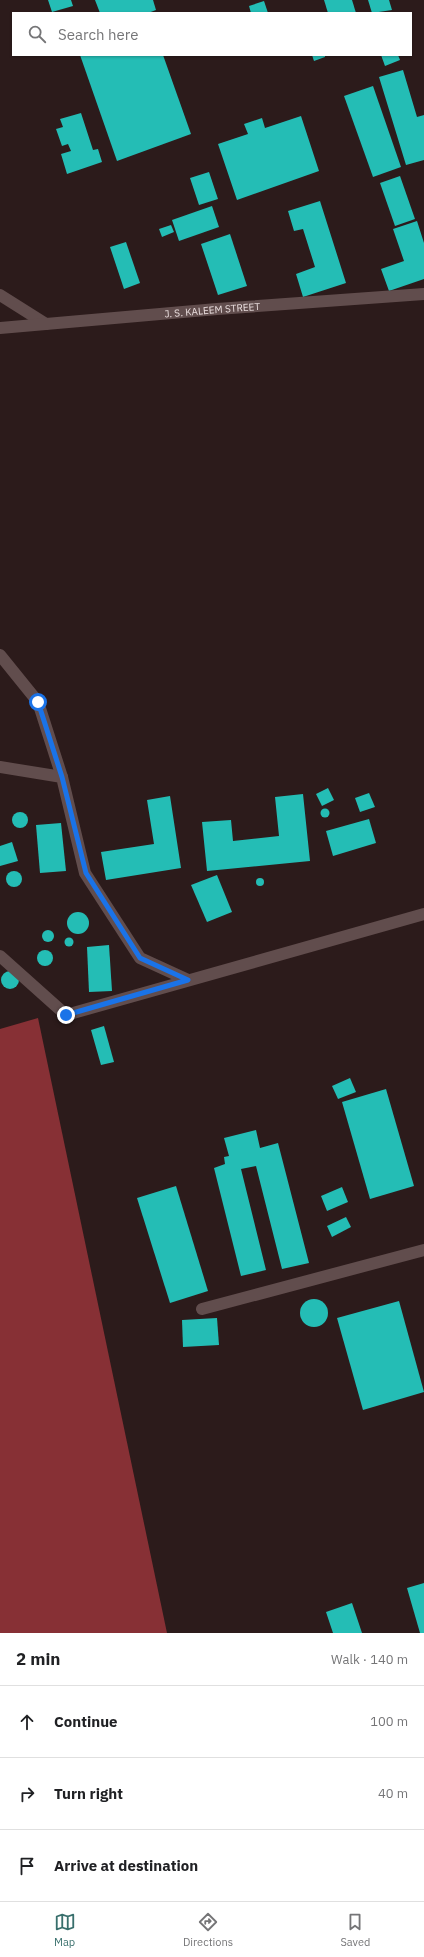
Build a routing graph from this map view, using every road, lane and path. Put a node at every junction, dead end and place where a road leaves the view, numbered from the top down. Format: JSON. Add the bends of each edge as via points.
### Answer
{"nodes":[{"id":1,"x":424,"y":294,"type":"edge"},
{"id":2,"x":0,"y":295,"type":"edge"},
{"id":3,"x":46,"y":324,"type":"junction"},
{"id":4,"x":0,"y":328,"type":"edge"},
{"id":5,"x":0,"y":655,"type":"edge"},
{"id":6,"x":0,"y":767,"type":"edge"},
{"id":7,"x":62,"y":777,"type":"junction"},
{"id":8,"x":424,"y":914,"type":"edge"},
{"id":9,"x":0,"y":956,"type":"edge"},
{"id":10,"x":188,"y":980,"type":"junction"},
{"id":11,"x":424,"y":1250,"type":"edge"},
{"id":12,"x":202,"y":1309,"type":"dead end"}],
"edges":[{"from":1,"to":3,"type":"street","name":"J. S. KALEEM STREET","via":[[218,308]]},
{"from":2,"to":3,"type":"street"},
{"from":3,"to":4,"type":"street","name":"J. S. KALEEM STREET"},
{"from":5,"to":7,"type":"street","via":[[38,702]]},
{"from":6,"to":7,"type":"street"},
{"from":7,"to":10,"type":"street","via":[[86,873],[140,958]]},
{"from":8,"to":10,"type":"street"},
{"from":9,"to":10,"type":"street","via":[[66,1015]]},
{"from":11,"to":12,"type":"street"}]}
